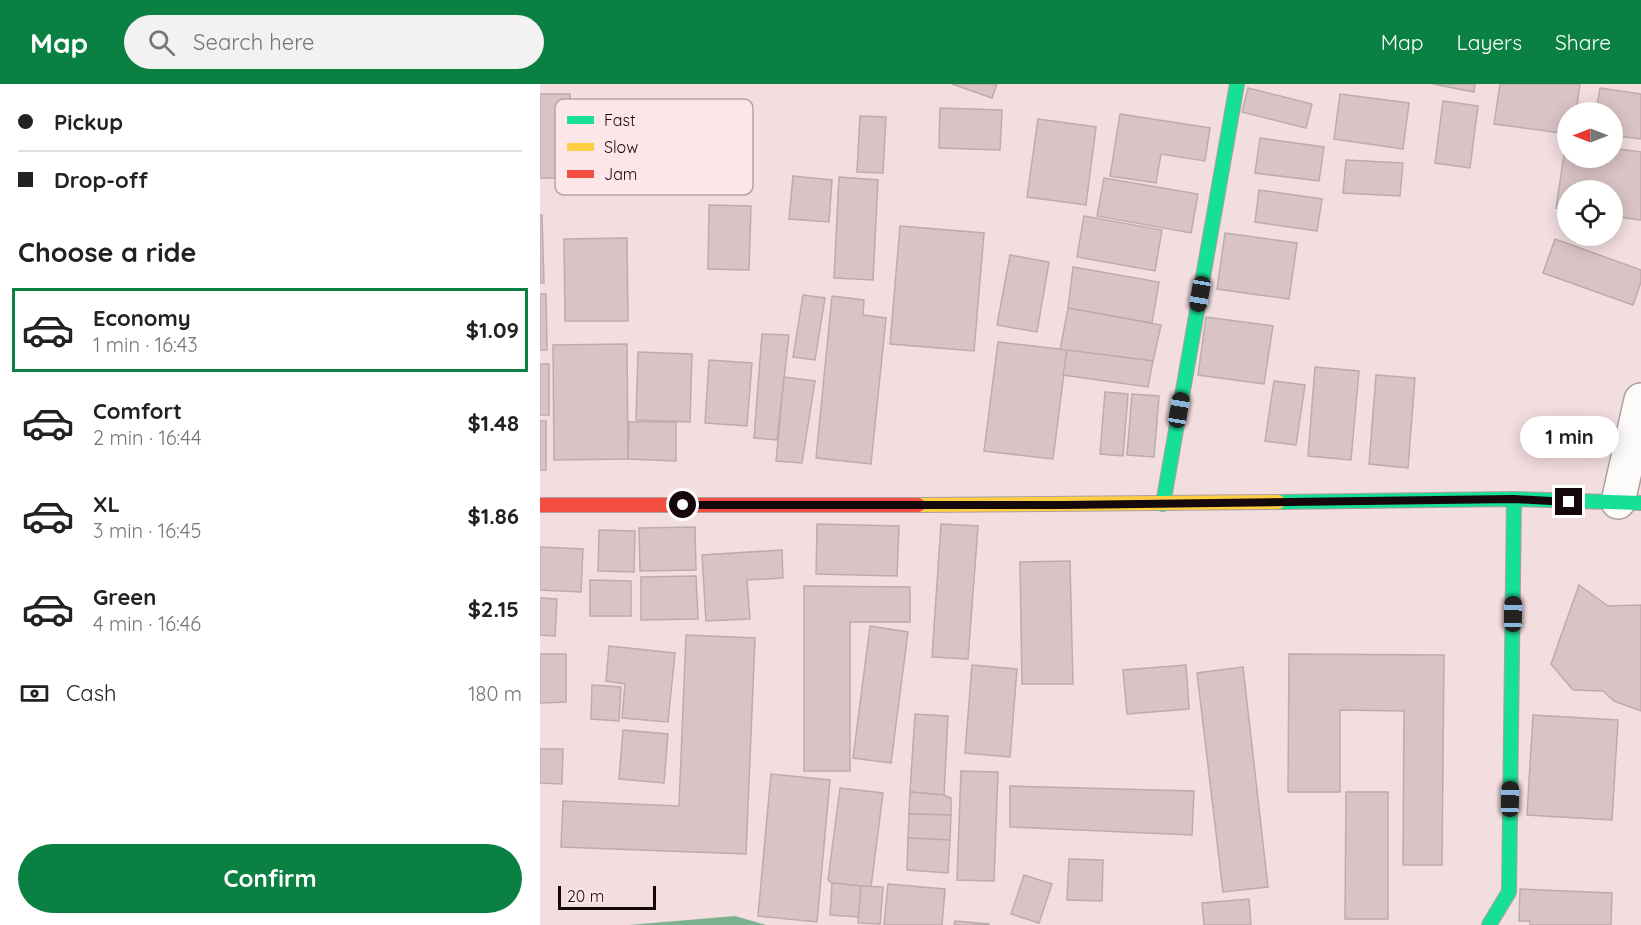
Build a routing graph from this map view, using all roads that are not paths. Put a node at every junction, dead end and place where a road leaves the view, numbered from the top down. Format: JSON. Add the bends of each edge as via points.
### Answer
{"nodes":[{"id":1,"x":1237,"y":84,"type":"edge"},
{"id":2,"x":1641,"y":400,"type":"edge"},
{"id":3,"x":1514,"y":499,"type":"junction"},
{"id":4,"x":1629,"y":502,"type":"edge"},
{"id":5,"x":1163,"y":504,"type":"junction"},
{"id":6,"x":540,"y":505,"type":"edge"},
{"id":7,"x":1489,"y":925,"type":"edge"}],
"edges":[{"from":1,"to":5,"type":"main road"},
{"from":2,"to":4,"type":"street"},
{"from":3,"to":4,"type":"main road"},
{"from":3,"to":5,"type":"main road"},
{"from":3,"to":7,"type":"main road","via":[[1509,892]]},
{"from":5,"to":6,"type":"main road"}]}
